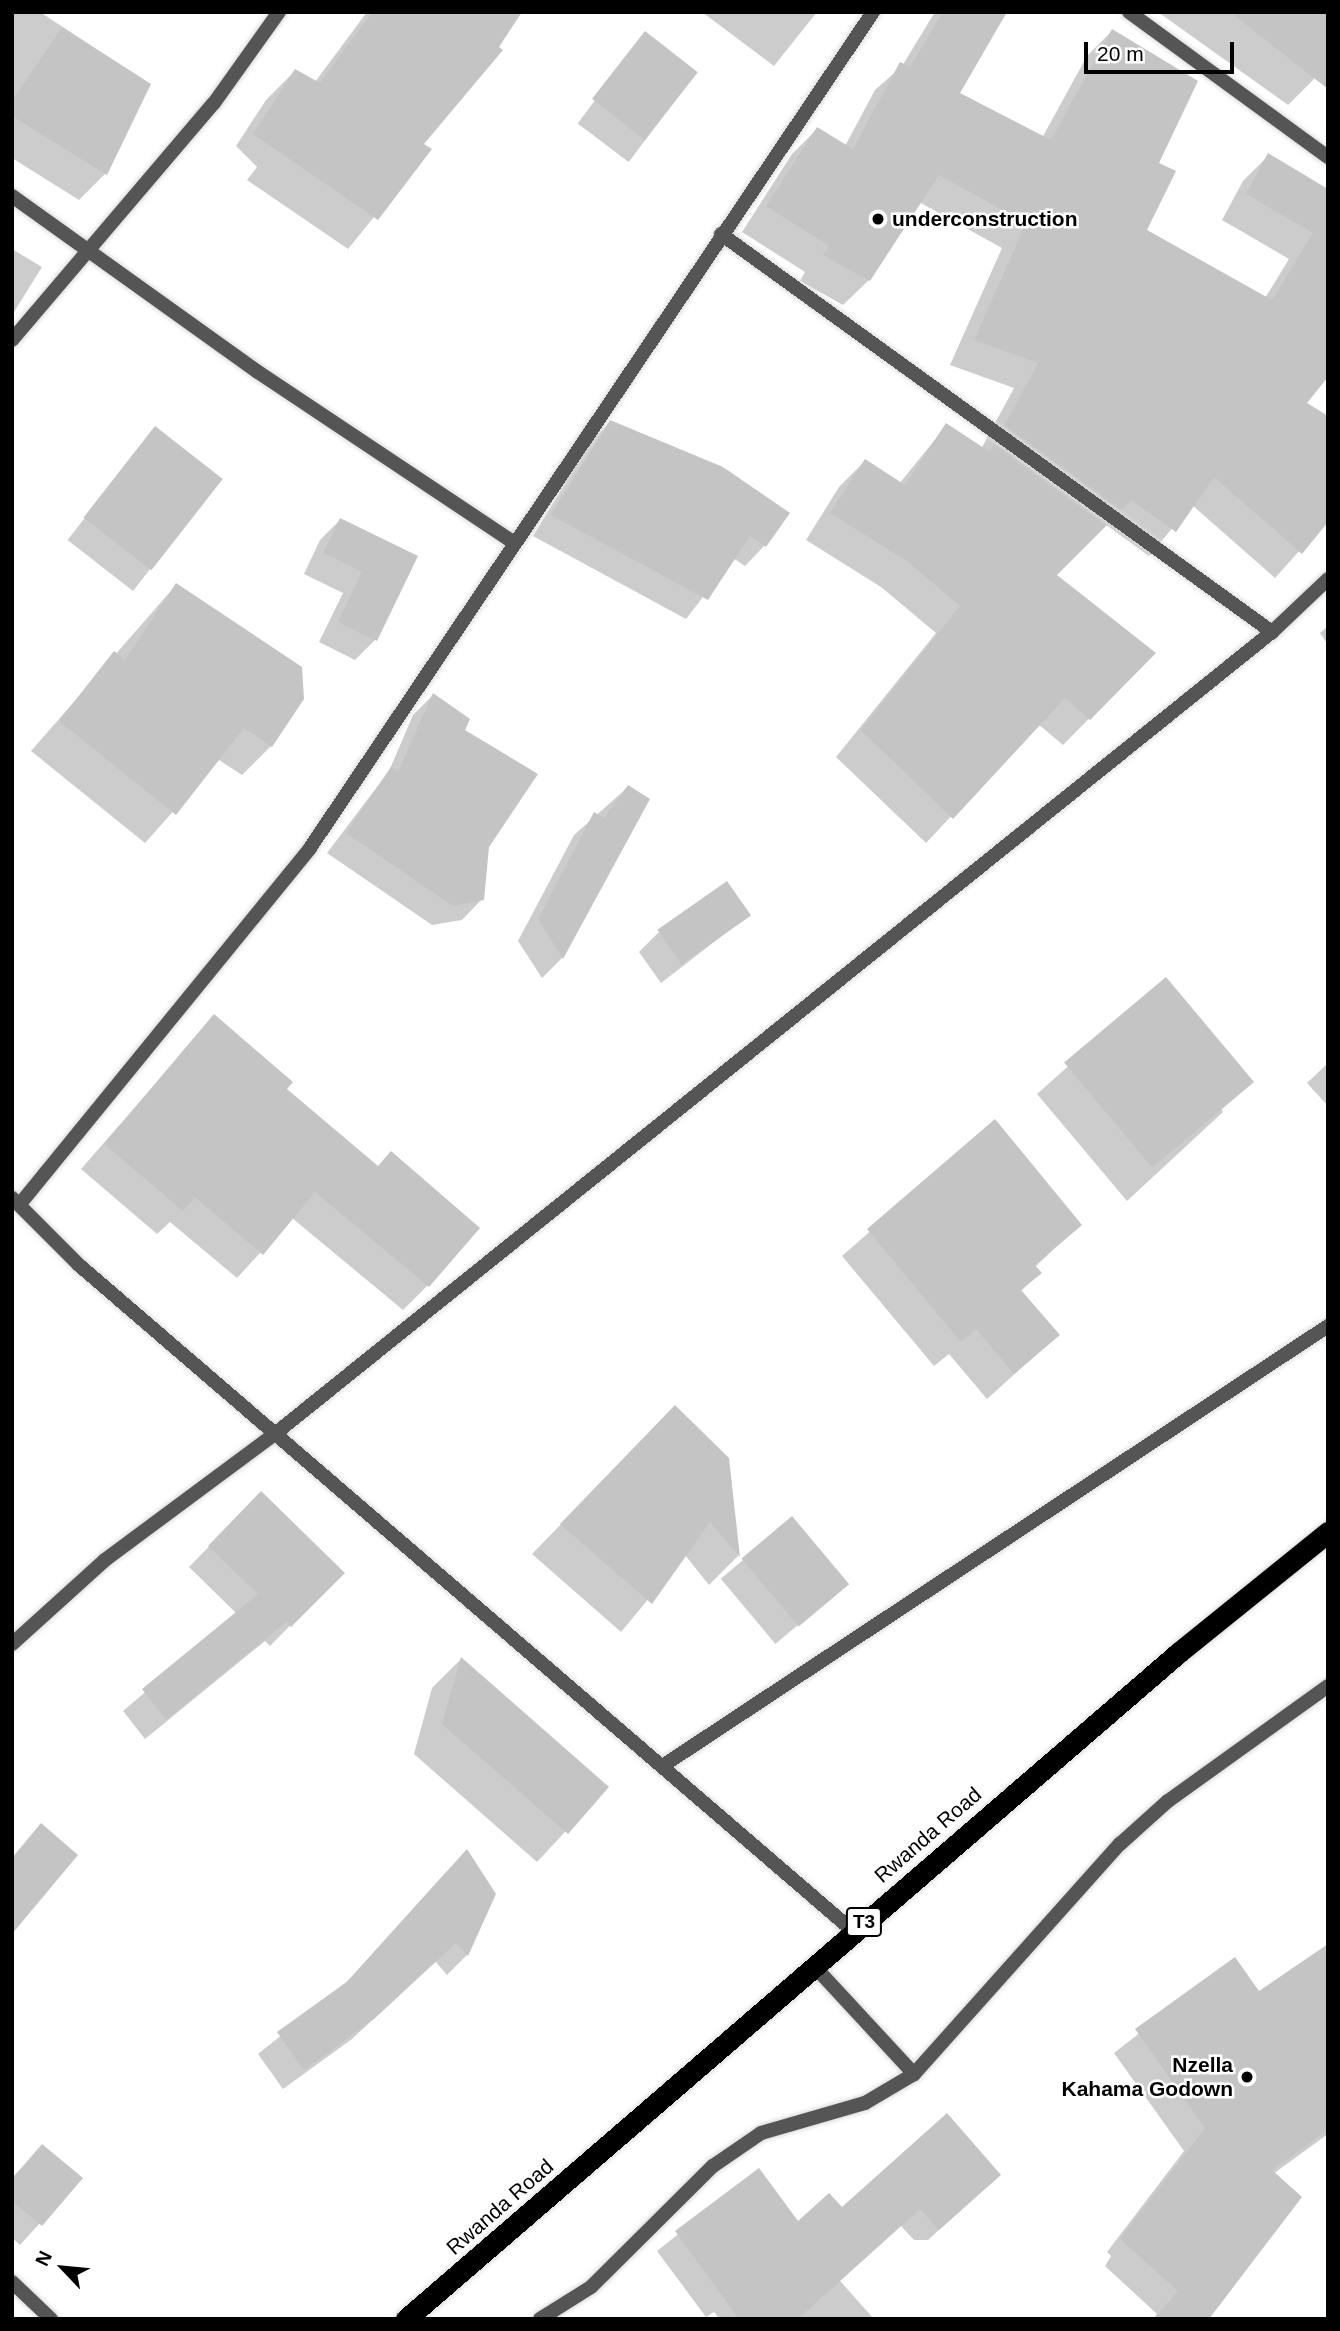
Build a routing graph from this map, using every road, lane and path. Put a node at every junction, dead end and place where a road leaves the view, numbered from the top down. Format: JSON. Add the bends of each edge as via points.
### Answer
{"nodes":[{"id":1,"x":278,"y":12,"type":"edge"},
{"id":2,"x":873,"y":12,"type":"edge"},
{"id":3,"x":1129,"y":12,"type":"edge"},
{"id":4,"x":1328,"y":157,"type":"edge"},
{"id":5,"x":12,"y":196,"type":"edge"},
{"id":6,"x":721,"y":234,"type":"junction"},
{"id":7,"x":89,"y":252,"type":"junction"},
{"id":8,"x":12,"y":340,"type":"edge"},
{"id":9,"x":513,"y":542,"type":"junction"},
{"id":10,"x":1328,"y":579,"type":"edge"},
{"id":11,"x":1272,"y":632,"type":"junction"},
{"id":12,"x":16,"y":1201,"type":"edge"},
{"id":13,"x":1328,"y":1326,"type":"edge"},
{"id":14,"x":276,"y":1433,"type":"junction"},
{"id":15,"x":1328,"y":1532,"type":"edge"},
{"id":16,"x":12,"y":1644,"type":"edge"},
{"id":17,"x":1328,"y":1686,"type":"edge"},
{"id":18,"x":664,"y":1765,"type":"junction"},
{"id":19,"x":853,"y":1931,"type":"junction"},
{"id":20,"x":814,"y":1966,"type":"junction"},
{"id":21,"x":914,"y":2074,"type":"junction"},
{"id":22,"x":12,"y":2282,"type":"edge"},
{"id":23,"x":51,"y":2319,"type":"edge"},
{"id":24,"x":407,"y":2319,"type":"edge"},
{"id":25,"x":540,"y":2319,"type":"edge"}],
"edges":[{"from":1,"to":7,"type":"street","via":[[214,103]]},
{"from":2,"to":6,"type":"street"},
{"from":3,"to":4,"type":"street"},
{"from":5,"to":7,"type":"street"},
{"from":6,"to":9,"type":"street"},
{"from":6,"to":11,"type":"street"},
{"from":7,"to":8,"type":"street"},
{"from":7,"to":9,"type":"street"},
{"from":9,"to":12,"type":"street","via":[[310,848]]},
{"from":10,"to":11,"type":"street"},
{"from":11,"to":14,"type":"street"},
{"from":12,"to":14,"type":"street","via":[[79,1265]]},
{"from":13,"to":18,"type":"street"},
{"from":14,"to":16,"type":"street","via":[[105,1560]]},
{"from":14,"to":18,"type":"street"},
{"from":15,"to":19,"type":"highway","name":"Rwanda Road","number":"T3"},
{"from":17,"to":21,"type":"street","via":[[1168,1801],[1120,1844]]},
{"from":18,"to":19,"type":"street"},
{"from":19,"to":20,"type":"highway","name":"Rwanda Road","number":"T3"},
{"from":20,"to":21,"type":"street"},
{"from":20,"to":24,"type":"highway","name":"Rwanda Road","number":"T3"},
{"from":21,"to":25,"type":"street","via":[[865,2103],[761,2133],[713,2166],[591,2287]]},
{"from":22,"to":23,"type":"street"}]}
